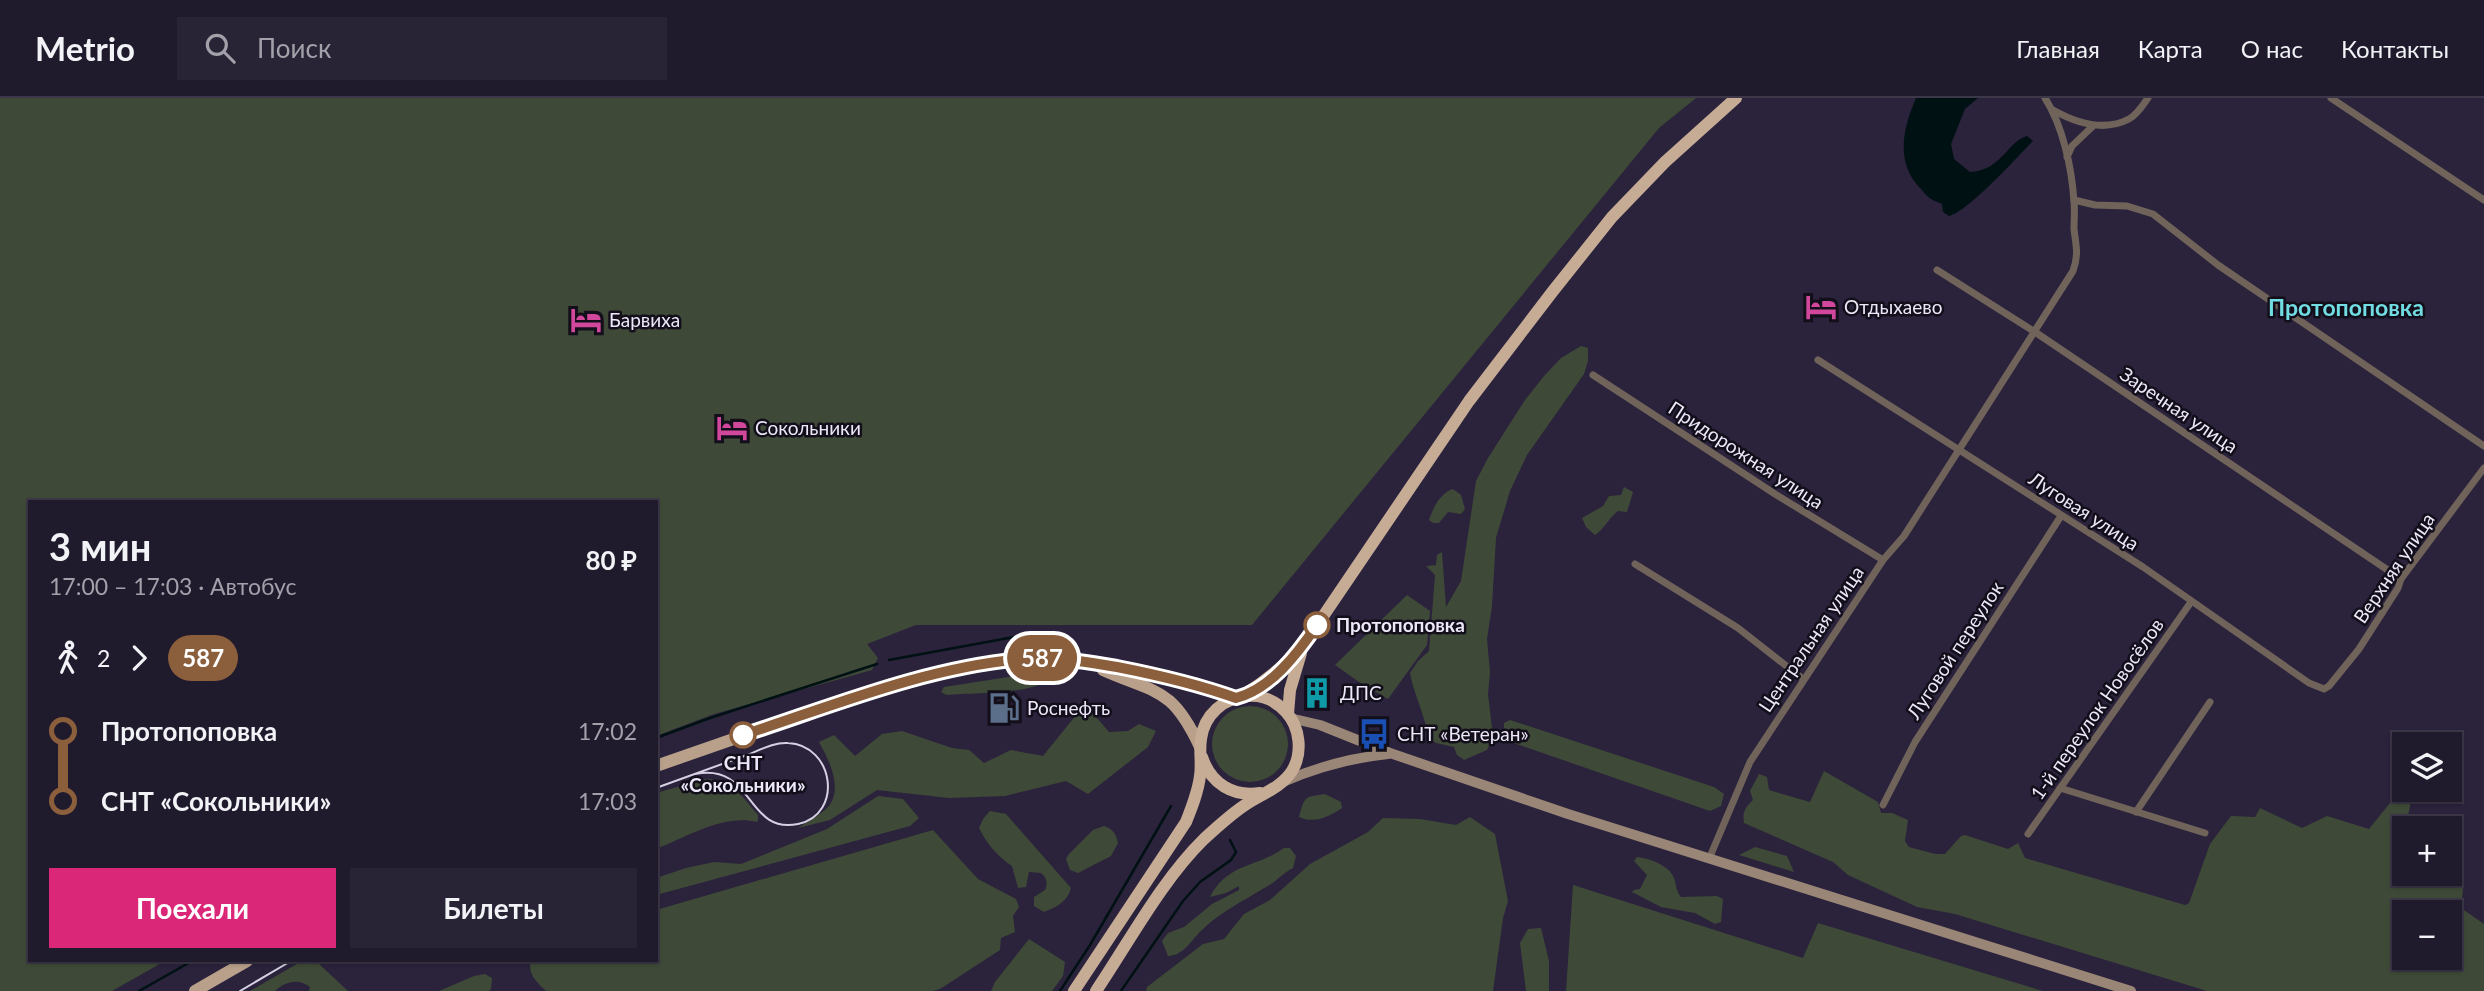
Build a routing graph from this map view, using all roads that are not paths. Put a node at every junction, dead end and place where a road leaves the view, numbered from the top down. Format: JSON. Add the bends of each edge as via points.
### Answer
{"nodes":[{"id":1,"x":1736,"y":98,"type":"edge"},
{"id":2,"x":2045,"y":98,"type":"edge"},
{"id":3,"x":2148,"y":98,"type":"edge"},
{"id":4,"x":2331,"y":98,"type":"edge"},
{"id":5,"x":2053,"y":110,"type":"junction"},
{"id":6,"x":2093,"y":126,"type":"junction"},
{"id":7,"x":2067,"y":157,"type":"junction"},
{"id":8,"x":2074,"y":200,"type":"junction"},
{"id":9,"x":2484,"y":200,"type":"edge"},
{"id":10,"x":1937,"y":271,"type":"dead end"},
{"id":11,"x":2035,"y":331,"type":"junction"},
{"id":12,"x":1818,"y":360,"type":"dead end"},
{"id":13,"x":1593,"y":375,"type":"dead end"},
{"id":14,"x":2484,"y":446,"type":"edge"},
{"id":15,"x":1959,"y":448,"type":"junction"},
{"id":16,"x":2484,"y":468,"type":"edge"},
{"id":17,"x":2060,"y":516,"type":"junction"},
{"id":18,"x":1883,"y":560,"type":"junction"},
{"id":19,"x":1635,"y":564,"type":"dead end"},
{"id":20,"x":2401,"y":579,"type":"junction"},
{"id":21,"x":2191,"y":602,"type":"junction"},
{"id":22,"x":1305,"y":643,"type":"junction"},
{"id":23,"x":1084,"y":661,"type":"junction"},
{"id":24,"x":1803,"y":679,"type":"junction"},
{"id":25,"x":2329,"y":686,"type":"joint"},
{"id":26,"x":1239,"y":697,"type":"junction"},
{"id":27,"x":2210,"y":702,"type":"dead end"},
{"id":28,"x":1289,"y":716,"type":"junction"},
{"id":29,"x":1201,"y":750,"type":"junction"},
{"id":30,"x":1390,"y":753,"type":"junction"},
{"id":31,"x":658,"y":765,"type":"edge"},
{"id":32,"x":1283,"y":782,"type":"junction"},
{"id":33,"x":2060,"y":789,"type":"junction"},
{"id":34,"x":1270,"y":790,"type":"junction"},
{"id":35,"x":1883,"y":805,"type":"dead end"},
{"id":36,"x":2136,"y":812,"type":"junction"},
{"id":37,"x":2205,"y":833,"type":"dead end"},
{"id":38,"x":2028,"y":834,"type":"dead end"},
{"id":39,"x":1709,"y":859,"type":"junction"},
{"id":40,"x":245,"y":962,"type":"edge"},
{"id":41,"x":195,"y":991,"type":"edge"},
{"id":42,"x":1073,"y":991,"type":"edge"},
{"id":43,"x":1096,"y":991,"type":"edge"},
{"id":44,"x":2131,"y":991,"type":"edge"}],
"edges":[{"from":1,"to":22,"type":"highway","via":[[1612,217],[1553,291],[1469,401]]},
{"from":2,"to":5,"type":"street","name":"Центральная улица"},
{"from":3,"to":6,"type":"street","via":[[2130,119]]},
{"from":4,"to":9,"type":"street"},
{"from":5,"to":6,"type":"street"},
{"from":5,"to":7,"type":"street","name":"Центральная улица"},
{"from":6,"to":7,"type":"street"},
{"from":7,"to":8,"type":"street","name":"Центральная улица"},
{"from":8,"to":11,"type":"street","name":"Центральная улица","via":[[2078,256],[2064,288]]},
{"from":8,"to":14,"type":"street","via":[[2153,214],[2218,265]]},
{"from":10,"to":11,"type":"street","name":"Заречная улица"},
{"from":11,"to":15,"type":"street","name":"Центральная улица"},
{"from":11,"to":20,"type":"street","name":"Заречная улица"},
{"from":12,"to":15,"type":"street","name":"Луговая улица"},
{"from":13,"to":18,"type":"street","name":"Придорожная улица"},
{"from":15,"to":17,"type":"street","name":"Луговая улица"},
{"from":15,"to":18,"type":"street","name":"Центральная улица","via":[[1904,536]]},
{"from":16,"to":20,"type":"street","name":"Верхняя улица"},
{"from":17,"to":21,"type":"street","name":"Луговая улица"},
{"from":17,"to":35,"type":"street","name":"Луговой переулок","via":[[1915,742]]},
{"from":18,"to":24,"type":"street","name":"Центральная улица"},
{"from":19,"to":24,"type":"street","via":[[1738,628]]},
{"from":20,"to":25,"type":"street","name":"Верхняя улица"},
{"from":21,"to":25,"type":"street","name":"Луговая улица","via":[[2308,683],[2324,689]]},
{"from":21,"to":33,"type":"street","name":"1-й переулок Новосёлов"},
{"from":22,"to":26,"type":"highway","via":[[1265,682]]},
{"from":22,"to":28,"type":"highway","via":[[1293,678]]},
{"from":23,"to":26,"type":"main road"},
{"from":23,"to":29,"type":"main road","via":[[1165,696],[1182,713]]},
{"from":23,"to":31,"type":"main road","via":[[1023,658],[892,684]]},
{"from":24,"to":39,"type":"street","name":"Центральная улица","via":[[1750,762]]},
{"from":26,"to":28,"type":"highway","via":[[1268,699]]},
{"from":26,"to":29,"type":"highway","via":[[1209,716]]},
{"from":27,"to":36,"type":"street"},
{"from":28,"to":30,"type":"main road"},
{"from":28,"to":32,"type":"highway","via":[[1296,727],[1298,757]]},
{"from":29,"to":34,"type":"highway","via":[[1212,777],[1233,792],[1245,795]]},
{"from":29,"to":42,"type":"highway","via":[[1200,776],[1186,822]]},
{"from":30,"to":32,"type":"main road","via":[[1329,764]]},
{"from":30,"to":39,"type":"main road"},
{"from":32,"to":34,"type":"highway"},
{"from":33,"to":36,"type":"street"},
{"from":33,"to":38,"type":"street","name":"1-й переулок Новосёлов"},
{"from":34,"to":43,"type":"highway","via":[[1224,821],[1183,863]]},
{"from":36,"to":37,"type":"street"},
{"from":39,"to":44,"type":"main road"},
{"from":40,"to":41,"type":"main road"}]}
